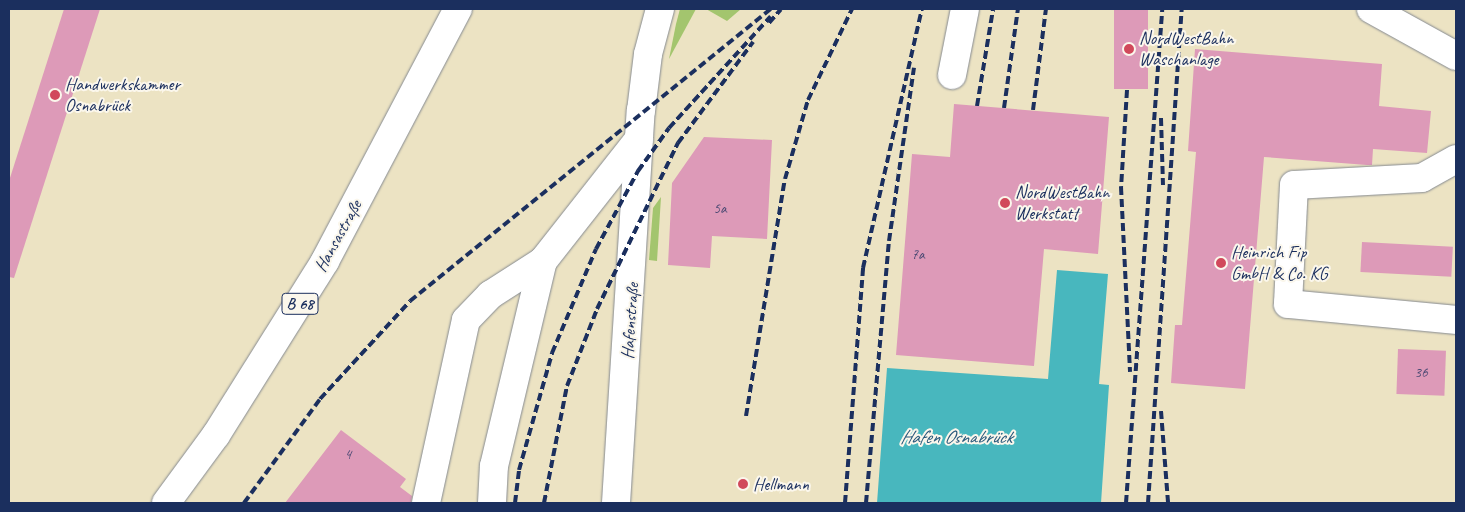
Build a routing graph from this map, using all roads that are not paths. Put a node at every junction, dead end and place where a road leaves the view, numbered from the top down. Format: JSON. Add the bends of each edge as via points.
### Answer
{"nodes":[{"id":1,"x":458,"y":9,"type":"edge"},
{"id":2,"x":660,"y":9,"type":"edge"},
{"id":3,"x":965,"y":9,"type":"edge"},
{"id":4,"x":1371,"y":9,"type":"edge"},
{"id":5,"x":1456,"y":56,"type":"edge"},
{"id":6,"x":952,"y":75,"type":"dead end"},
{"id":7,"x":639,"y":139,"type":"junction"},
{"id":8,"x":1456,"y":159,"type":"edge"},
{"id":9,"x":543,"y":261,"type":"junction"},
{"id":10,"x":1456,"y":320,"type":"edge"},
{"id":11,"x":166,"y":503,"type":"edge"},
{"id":12,"x":426,"y":503,"type":"edge"},
{"id":13,"x":492,"y":503,"type":"edge"},
{"id":14,"x":616,"y":503,"type":"edge"}],
"edges":[{"from":1,"to":11,"type":"main road","name":"Hansastraße","number":"B 68","via":[[325,261],[221,427]]},
{"from":2,"to":7,"type":"main road","name":"Hafenstraße","via":[[648,54]]},
{"from":3,"to":6,"type":"main road"},
{"from":4,"to":5,"type":"main road"},
{"from":7,"to":9,"type":"main road","via":[[568,224]]},
{"from":7,"to":14,"type":"main road","name":"Hafenstraße"},
{"from":8,"to":10,"type":"main road","via":[[1422,178],[1294,185],[1288,304]]},
{"from":9,"to":12,"type":"main road","via":[[490,295],[466,320]]},
{"from":9,"to":13,"type":"main road","via":[[494,466]]}]}
